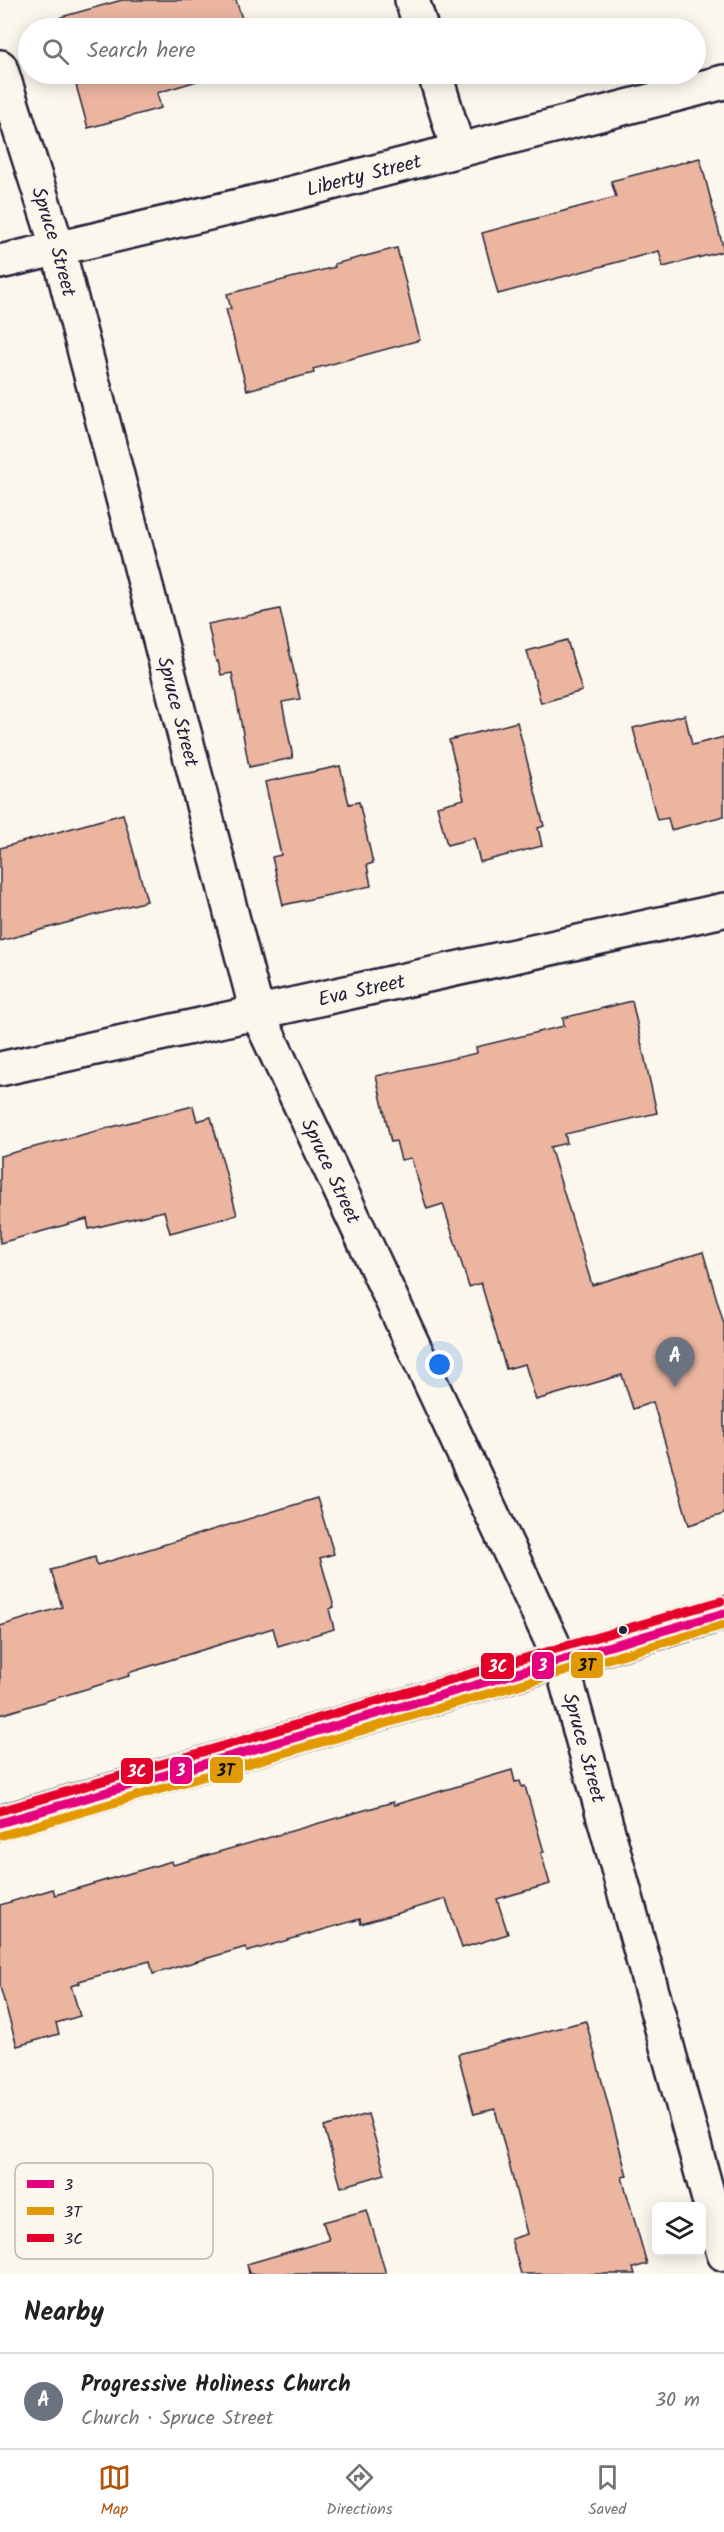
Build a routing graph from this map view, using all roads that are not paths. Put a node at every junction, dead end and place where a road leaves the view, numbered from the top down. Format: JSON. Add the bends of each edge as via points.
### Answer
{"nodes":[{"id":1,"x":412,"y":0,"type":"edge"},
{"id":2,"x":418,"y":18,"type":"edge"},
{"id":3,"x":0,"y":67,"type":"edge"},
{"id":4,"x":724,"y":82,"type":"edge"},
{"id":5,"x":438,"y":84,"type":"edge"},
{"id":6,"x":458,"y":150,"type":"junction"},
{"id":7,"x":58,"y":249,"type":"junction"},
{"id":8,"x":0,"y":262,"type":"edge"},
{"id":9,"x":724,"y":910,"type":"edge"},
{"id":10,"x":257,"y":1012,"type":"junction"},
{"id":11,"x":0,"y":1070,"type":"edge"},
{"id":12,"x":724,"y":1613,"type":"edge"},
{"id":13,"x":561,"y":1661,"type":"junction"},
{"id":14,"x":0,"y":1823,"type":"edge"},
{"id":15,"x":724,"y":2254,"type":"edge"}],
"edges":[{"from":1,"to":2,"type":"street"},
{"from":3,"to":7,"type":"street","name":"Spruce Street"},
{"from":4,"to":6,"type":"street","name":"Liberty Street"},
{"from":5,"to":6,"type":"street"},
{"from":6,"to":7,"type":"street","name":"Liberty Street"},
{"from":7,"to":8,"type":"street","name":"Liberty Street"},
{"from":7,"to":10,"type":"street","name":"Spruce Street"},
{"from":9,"to":10,"type":"street","name":"Eva Street"},
{"from":10,"to":11,"type":"street","name":"Eva Street"},
{"from":10,"to":13,"type":"street","name":"Spruce Street"},
{"from":12,"to":13,"type":"street"},
{"from":13,"to":14,"type":"street"},
{"from":13,"to":15,"type":"street","name":"Spruce Street"}]}
